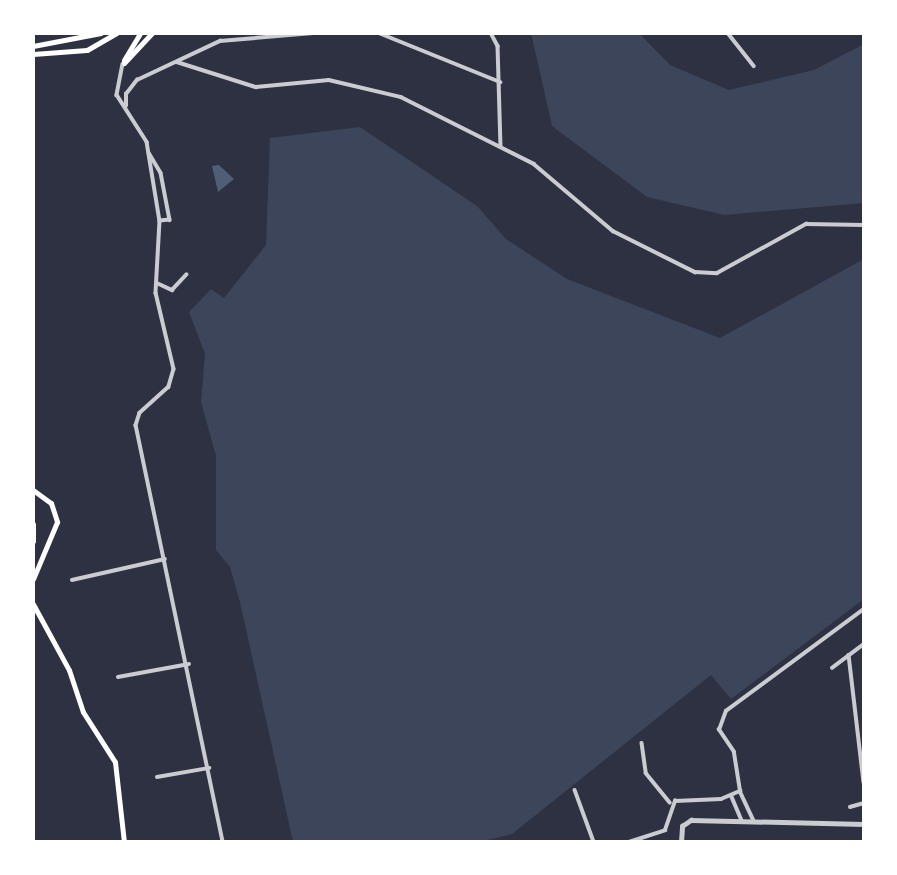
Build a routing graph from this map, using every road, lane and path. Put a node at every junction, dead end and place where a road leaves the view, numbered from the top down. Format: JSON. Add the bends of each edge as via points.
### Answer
{"nodes":[{"id":1,"x":101,"y":33,"type":"edge"},
{"id":2,"x":116,"y":33,"type":"edge"},
{"id":3,"x":140,"y":33,"type":"edge"},
{"id":4,"x":152,"y":33,"type":"edge"},
{"id":5,"x":313,"y":33,"type":"edge"},
{"id":6,"x":379,"y":33,"type":"edge"},
{"id":7,"x":491,"y":33,"type":"edge"},
{"id":8,"x":728,"y":33,"type":"edge"},
{"id":9,"x":33,"y":46,"type":"edge"},
{"id":10,"x":33,"y":54,"type":"edge"},
{"id":11,"x":177,"y":62,"type":"junction"},
{"id":12,"x":124,"y":63,"type":"junction"},
{"id":13,"x":754,"y":66,"type":"dead end"},
{"id":14,"x":500,"y":82,"type":"junction"},
{"id":15,"x":126,"y":108,"type":"junction"},
{"id":16,"x":501,"y":146,"type":"junction"},
{"id":17,"x":148,"y":152,"type":"junction"},
{"id":18,"x":160,"y":221,"type":"junction"},
{"id":19,"x":864,"y":225,"type":"edge"},
{"id":20,"x":186,"y":275,"type":"dead end"},
{"id":21,"x":157,"y":283,"type":"junction"},
{"id":22,"x":33,"y":490,"type":"edge"},
{"id":23,"x":33,"y":524,"type":"edge"},
{"id":24,"x":33,"y":541,"type":"edge"},
{"id":25,"x":165,"y":559,"type":"junction"},
{"id":26,"x":33,"y":579,"type":"edge"},
{"id":27,"x":72,"y":580,"type":"dead end"},
{"id":28,"x":33,"y":604,"type":"edge"},
{"id":29,"x":864,"y":609,"type":"edge"},
{"id":30,"x":33,"y":619,"type":"edge"},
{"id":31,"x":39,"y":625,"type":"junction"},
{"id":32,"x":864,"y":644,"type":"edge"},
{"id":33,"x":849,"y":655,"type":"junction"},
{"id":34,"x":189,"y":664,"type":"junction"},
{"id":35,"x":832,"y":668,"type":"dead end"},
{"id":36,"x":118,"y":677,"type":"dead end"},
{"id":37,"x":642,"y":743,"type":"dead end"},
{"id":38,"x":209,"y":768,"type":"junction"},
{"id":39,"x":157,"y":777,"type":"dead end"},
{"id":40,"x":864,"y":782,"type":"edge"},
{"id":41,"x":575,"y":790,"type":"dead end"},
{"id":42,"x":740,"y":791,"type":"junction"},
{"id":43,"x":732,"y":797,"type":"junction"},
{"id":44,"x":670,"y":803,"type":"junction"},
{"id":45,"x":864,"y":803,"type":"edge"},
{"id":46,"x":850,"y":807,"type":"dead end"},
{"id":47,"x":742,"y":821,"type":"junction"},
{"id":48,"x":754,"y":821,"type":"junction"},
{"id":49,"x":864,"y":824,"type":"edge"},
{"id":50,"x":124,"y":842,"type":"edge"},
{"id":51,"x":223,"y":842,"type":"edge"},
{"id":52,"x":594,"y":842,"type":"edge"},
{"id":53,"x":629,"y":842,"type":"edge"},
{"id":54,"x":681,"y":842,"type":"edge"}],
"edges":[{"from":1,"to":9,"type":"main road"},
{"from":2,"to":10,"type":"main road","via":[[90,50]]},
{"from":3,"to":12,"type":"main road"},
{"from":4,"to":12,"type":"main road"},
{"from":5,"to":11,"type":"street","via":[[220,41]]},
{"from":6,"to":14,"type":"street"},
{"from":7,"to":14,"type":"street"},
{"from":8,"to":13,"type":"street"},
{"from":11,"to":15,"type":"street","via":[[137,80],[126,94]]},
{"from":11,"to":16,"type":"street","via":[[256,87],[363,84]]},
{"from":12,"to":15,"type":"street","via":[[116,88]]},
{"from":14,"to":16,"type":"street"},
{"from":15,"to":17,"type":"street"},
{"from":16,"to":19,"type":"street","via":[[559,181],[613,231],[695,272],[718,273],[806,224]]},
{"from":17,"to":18,"type":"street"},
{"from":17,"to":18,"type":"street","via":[[160,173],[170,220]]},
{"from":18,"to":21,"type":"street"},
{"from":20,"to":21,"type":"street","via":[[172,290]]},
{"from":21,"to":25,"type":"street","via":[[174,377],[136,425]]},
{"from":22,"to":26,"type":"main road","via":[[54,508],[57,525]]},
{"from":23,"to":24,"type":"main road"},
{"from":25,"to":27,"type":"street"},
{"from":25,"to":34,"type":"street"},
{"from":28,"to":31,"type":"main road"},
{"from":29,"to":42,"type":"street","via":[[726,711],[719,730],[734,752]]},
{"from":30,"to":31,"type":"main road"},
{"from":31,"to":50,"type":"main road","via":[[115,762]]},
{"from":32,"to":33,"type":"street"},
{"from":33,"to":35,"type":"street"},
{"from":33,"to":40,"type":"street"},
{"from":34,"to":36,"type":"street"},
{"from":34,"to":38,"type":"street"},
{"from":37,"to":44,"type":"street","via":[[646,773]]},
{"from":38,"to":39,"type":"street"},
{"from":38,"to":51,"type":"street"},
{"from":41,"to":52,"type":"street"},
{"from":42,"to":43,"type":"street"},
{"from":42,"to":48,"type":"street"},
{"from":43,"to":44,"type":"street"},
{"from":43,"to":47,"type":"street"},
{"from":44,"to":53,"type":"street","via":[[665,830]]},
{"from":45,"to":46,"type":"street"},
{"from":47,"to":48,"type":"street"},
{"from":47,"to":54,"type":"street","via":[[691,820],[681,828]]},
{"from":48,"to":49,"type":"street"}]}
